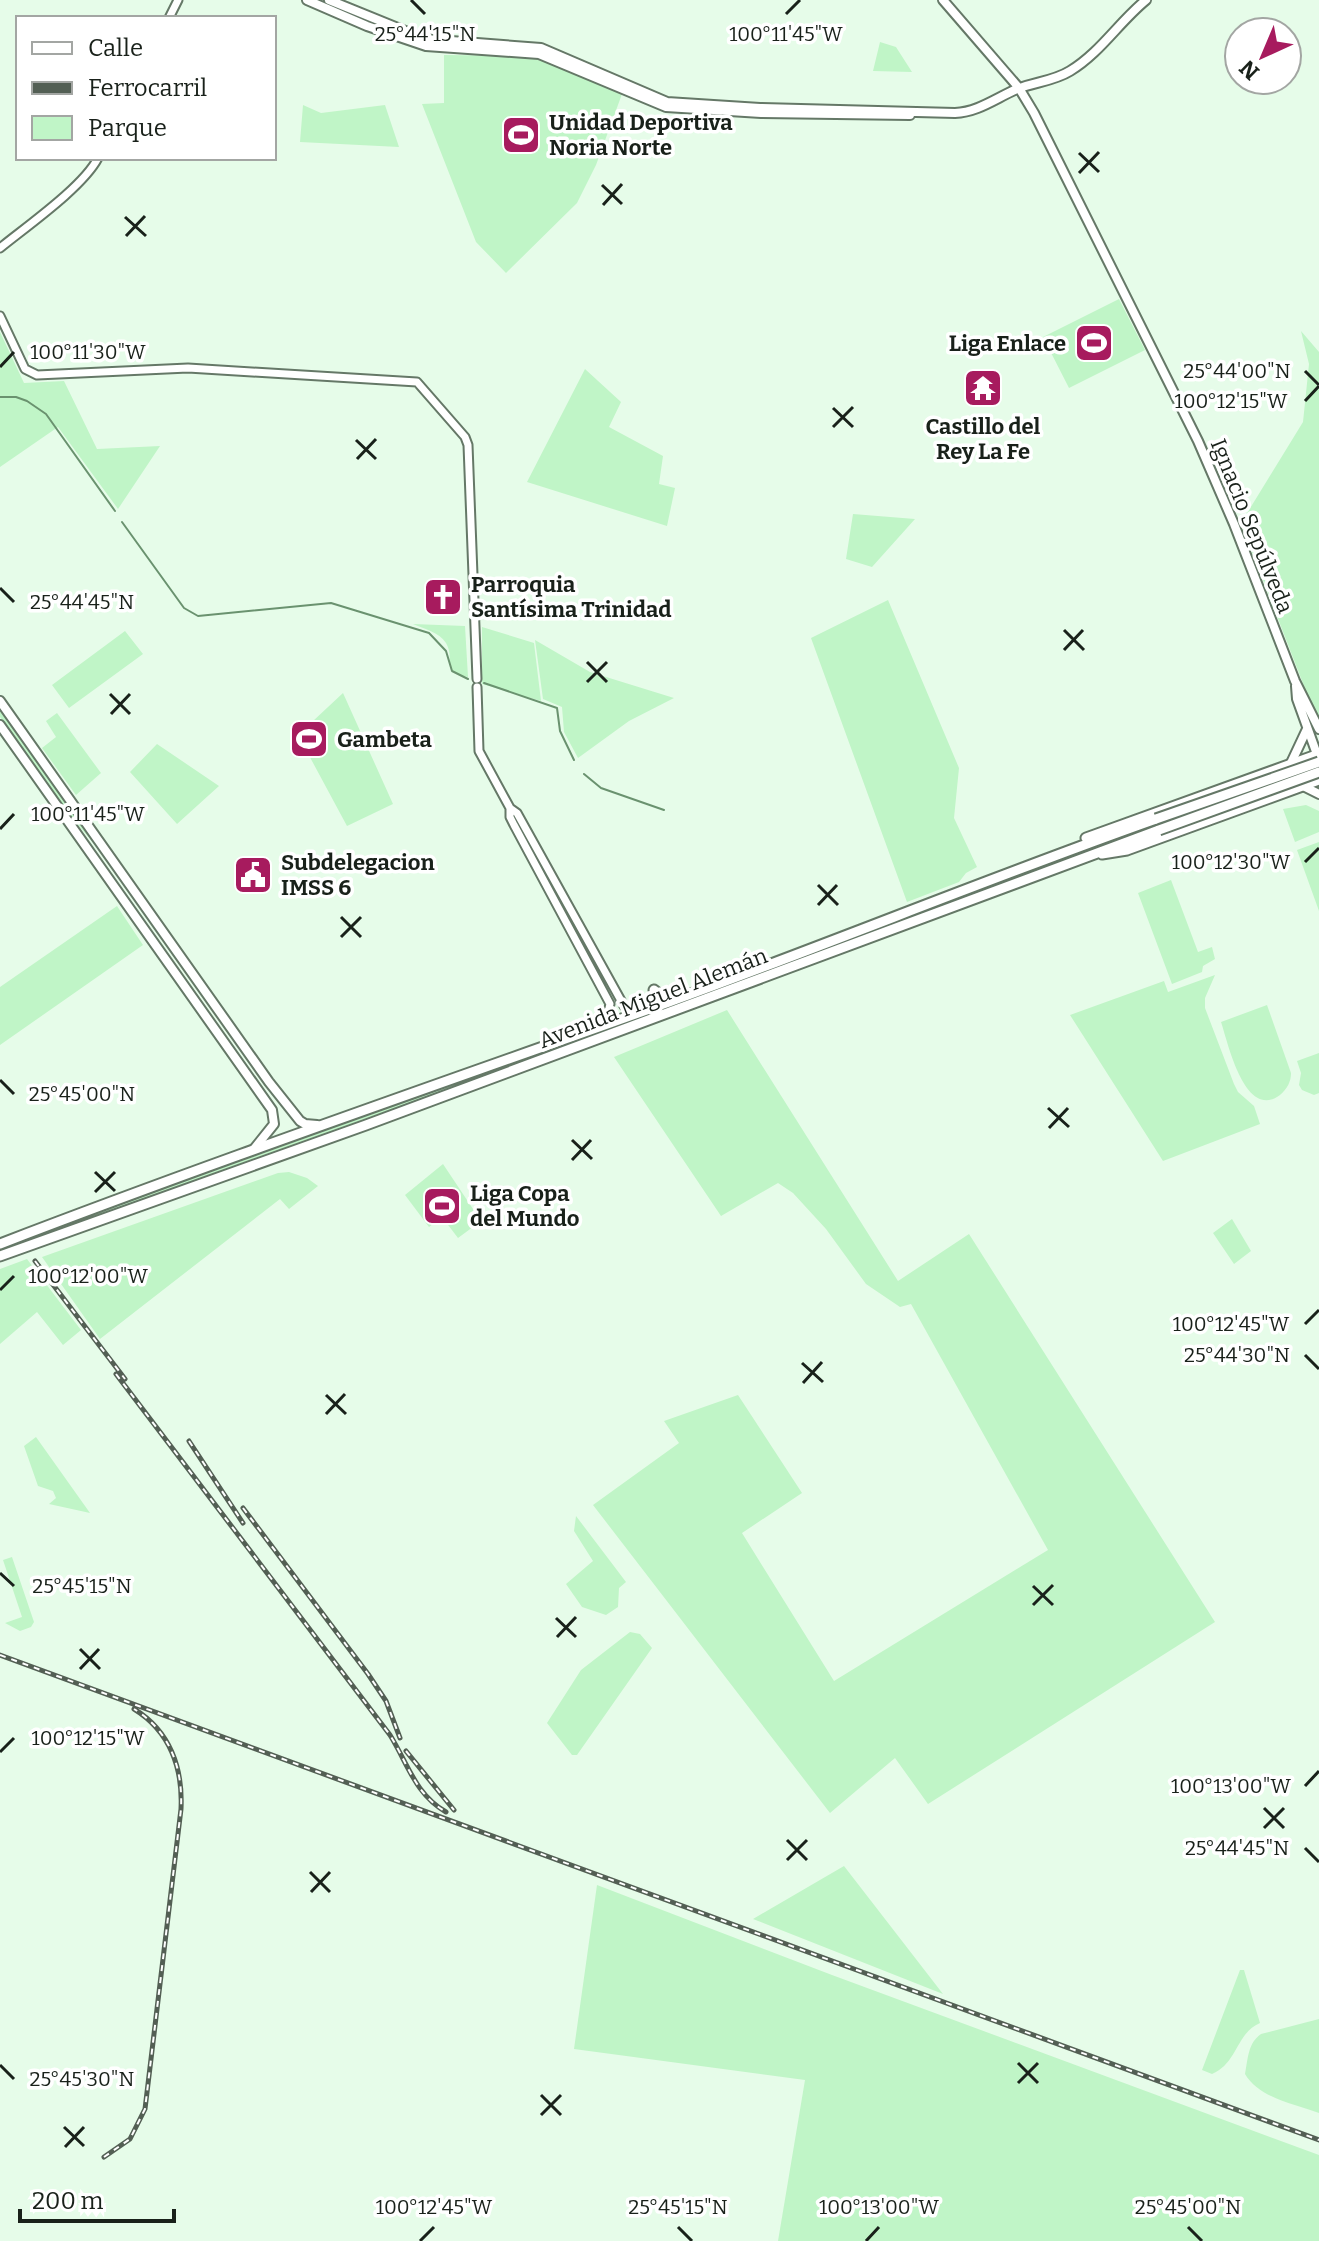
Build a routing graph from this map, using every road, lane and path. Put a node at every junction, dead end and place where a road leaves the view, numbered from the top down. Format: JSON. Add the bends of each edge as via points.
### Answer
{"nodes":[{"id":1,"x":307,"y":0,"type":"edge"},
{"id":2,"x":329,"y":0,"type":"edge"},
{"id":3,"x":943,"y":0,"type":"edge"},
{"id":4,"x":1146,"y":0,"type":"edge"},
{"id":5,"x":1019,"y":88,"type":"junction"},
{"id":6,"x":1004,"y":95,"type":"junction"},
{"id":7,"x":667,"y":104,"type":"junction"},
{"id":8,"x":1030,"y":107,"type":"junction"},
{"id":9,"x":97,"y":160,"type":"edge"},
{"id":10,"x":0,"y":248,"type":"edge"},
{"id":11,"x":0,"y":316,"type":"edge"},
{"id":12,"x":1295,"y":681,"type":"junction"},
{"id":13,"x":0,"y":701,"type":"edge"},
{"id":14,"x":0,"y":725,"type":"edge"},
{"id":15,"x":1318,"y":726,"type":"edge"},
{"id":16,"x":1307,"y":728,"type":"junction"},
{"id":17,"x":1318,"y":758,"type":"edge"},
{"id":18,"x":1286,"y":765,"type":"junction"},
{"id":19,"x":1319,"y":772,"type":"edge"},
{"id":20,"x":1319,"y":780,"type":"edge"},
{"id":21,"x":1303,"y":786,"type":"junction"},
{"id":22,"x":1289,"y":791,"type":"junction"},
{"id":23,"x":1319,"y":794,"type":"edge"},
{"id":24,"x":510,"y":808,"type":"junction"},
{"id":25,"x":1157,"y":825,"type":"junction"},
{"id":26,"x":1059,"y":853,"type":"junction"},
{"id":27,"x":1095,"y":853,"type":"junction"},
{"id":28,"x":96,"y":863,"type":"junction"},
{"id":29,"x":157,"y":925,"type":"junction"},
{"id":30,"x":174,"y":974,"type":"junction"},
{"id":31,"x":654,"y":990,"type":"dead end"},
{"id":32,"x":669,"y":1002,"type":"junction"},
{"id":33,"x":648,"y":1009,"type":"junction"},
{"id":34,"x":593,"y":1028,"type":"junction"},
{"id":35,"x":269,"y":1082,"type":"junction"},
{"id":36,"x":318,"y":1125,"type":"junction"},
{"id":37,"x":254,"y":1149,"type":"junction"},
{"id":38,"x":0,"y":1244,"type":"edge"},
{"id":39,"x":0,"y":1256,"type":"edge"}],
"edges":[{"from":1,"to":7,"type":"main road","via":[[426,46],[539,54]]},
{"from":2,"to":7,"type":"main road","via":[[425,39],[541,48]]},
{"from":3,"to":5,"type":"main road","name":"Ignacio Sepúlveda"},
{"from":4,"to":5,"type":"main road","via":[[1076,67],[1058,78]]},
{"from":5,"to":6,"type":"main road"},
{"from":5,"to":8,"type":"main road","name":"Ignacio Sepúlveda"},
{"from":6,"to":7,"type":"main road","via":[[970,112]]},
{"from":6,"to":8,"type":"main road"},
{"from":8,"to":12,"type":"main road","name":"Ignacio Sepúlveda","via":[[1198,441]]},
{"from":9,"to":10,"type":"street"},
{"from":11,"to":24,"type":"street","via":[[25,369],[33,374],[188,368],[417,382],[467,441],[479,751]]},
{"from":12,"to":15,"type":"main road","name":"Ignacio Sepúlveda"},
{"from":12,"to":16,"type":"main road","name":"Ignacio Sepúlveda"},
{"from":13,"to":29,"type":"main road"},
{"from":14,"to":28,"type":"main road"},
{"from":16,"to":17,"type":"main road","name":"Ignacio Sepúlveda"},
{"from":16,"to":18,"type":"main road"},
{"from":17,"to":18,"type":"highway"},
{"from":17,"to":25,"type":"highway","name":"Avenida Miguel Alemán","bridge":true},
{"from":18,"to":22,"type":"highway"},
{"from":18,"to":26,"type":"highway","via":[[1090,836]]},
{"from":19,"to":25,"type":"highway","name":"Avenida Miguel Alemán","bridge":true},
{"from":20,"to":21,"type":"highway"},
{"from":21,"to":22,"type":"highway"},
{"from":21,"to":23,"type":"main road"},
{"from":22,"to":27,"type":"highway","via":[[1118,853]]},
{"from":24,"to":33,"type":"street","via":[[624,1006]]},
{"from":24,"to":34,"type":"street","via":[[510,817],[610,1004],[607,1016]]},
{"from":25,"to":26,"type":"highway","name":"Avenida Miguel Alemán"},
{"from":25,"to":27,"type":"highway","name":"Avenida Miguel Alemán"},
{"from":26,"to":32,"type":"highway","name":"Avenida Miguel Alemán"},
{"from":27,"to":39,"type":"highway","name":"Avenida Miguel Alemán"},
{"from":28,"to":29,"type":"main road"},
{"from":28,"to":30,"type":"main road"},
{"from":29,"to":35,"type":"main road"},
{"from":30,"to":35,"type":"main road"},
{"from":30,"to":37,"type":"main road","via":[[272,1110],[274,1124]]},
{"from":31,"to":32,"type":"highway"},
{"from":32,"to":33,"type":"highway","name":"Avenida Miguel Alemán"},
{"from":33,"to":34,"type":"highway","name":"Avenida Miguel Alemán"},
{"from":34,"to":36,"type":"highway","name":"Avenida Miguel Alemán"},
{"from":35,"to":36,"type":"main road","via":[[300,1121]]},
{"from":36,"to":37,"type":"highway","name":"Avenida Miguel Alemán"},
{"from":37,"to":38,"type":"highway","name":"Avenida Miguel Alemán"}]}
